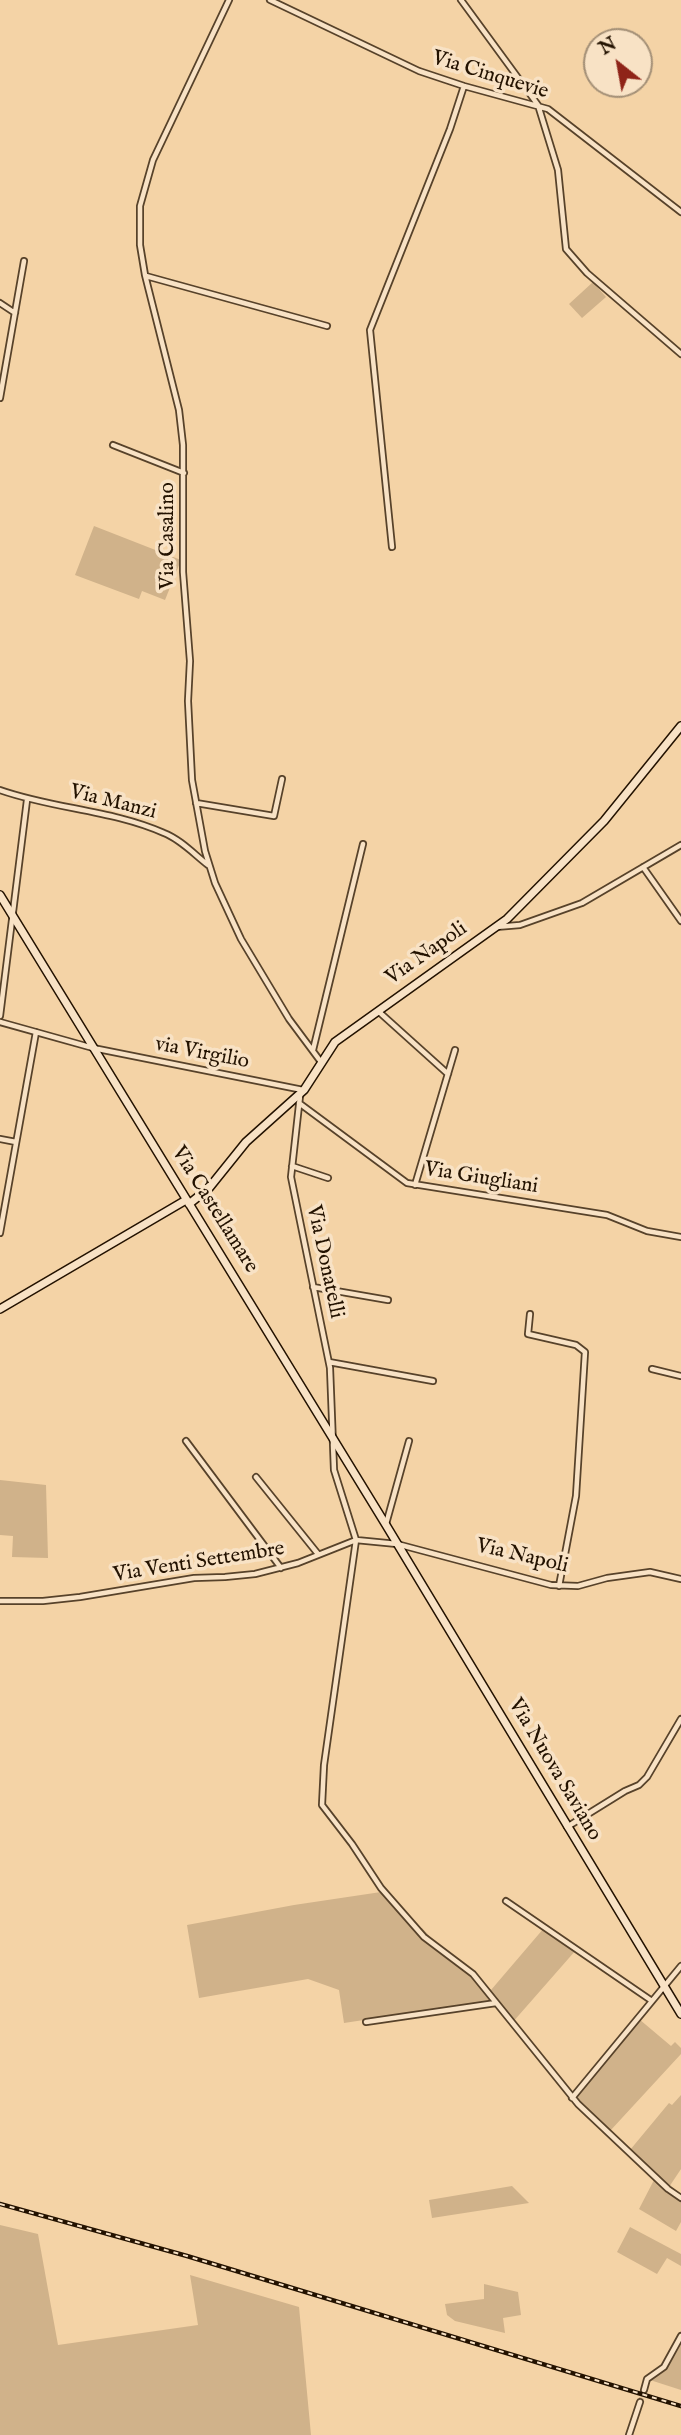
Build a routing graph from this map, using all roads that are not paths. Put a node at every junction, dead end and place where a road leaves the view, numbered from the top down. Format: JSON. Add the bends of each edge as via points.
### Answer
{"nodes":[{"id":1,"x":229,"y":0,"type":"edge"},
{"id":2,"x":270,"y":0,"type":"edge"},
{"id":3,"x":461,"y":0,"type":"edge"},
{"id":4,"x":464,"y":86,"type":"junction"},
{"id":5,"x":538,"y":105,"type":"junction"},
{"id":6,"x":681,"y":212,"type":"edge"},
{"id":7,"x":24,"y":261,"type":"dead end"},
{"id":8,"x":145,"y":275,"type":"junction"},
{"id":9,"x":0,"y":303,"type":"edge"},
{"id":10,"x":15,"y":313,"type":"junction"},
{"id":11,"x":327,"y":326,"type":"dead end"},
{"id":12,"x":681,"y":354,"type":"edge"},
{"id":13,"x":0,"y":398,"type":"edge"},
{"id":14,"x":113,"y":445,"type":"dead end"},
{"id":15,"x":185,"y":473,"type":"junction"},
{"id":16,"x":392,"y":547,"type":"dead end"},
{"id":17,"x":681,"y":726,"type":"edge"},
{"id":18,"x":282,"y":779,"type":"dead end"},
{"id":19,"x":0,"y":790,"type":"edge"},
{"id":20,"x":27,"y":800,"type":"junction"},
{"id":21,"x":196,"y":803,"type":"junction"},
{"id":22,"x":363,"y":844,"type":"dead end"},
{"id":23,"x":681,"y":845,"type":"edge"},
{"id":24,"x":209,"y":866,"type":"junction"},
{"id":25,"x":643,"y":867,"type":"junction"},
{"id":26,"x":0,"y":895,"type":"edge"},
{"id":27,"x":13,"y":916,"type":"junction"},
{"id":28,"x":681,"y":920,"type":"edge"},
{"id":29,"x":496,"y":928,"type":"junction"},
{"id":30,"x":377,"y":1011,"type":"junction"},
{"id":31,"x":0,"y":1019,"type":"edge"},
{"id":32,"x":36,"y":1032,"type":"junction"},
{"id":33,"x":93,"y":1048,"type":"junction"},
{"id":34,"x":313,"y":1050,"type":"junction"},
{"id":35,"x":455,"y":1050,"type":"dead end"},
{"id":36,"x":321,"y":1062,"type":"junction"},
{"id":37,"x":448,"y":1074,"type":"junction"},
{"id":38,"x":301,"y":1096,"type":"junction"},
{"id":39,"x":0,"y":1139,"type":"edge"},
{"id":40,"x":16,"y":1142,"type":"junction"},
{"id":41,"x":292,"y":1166,"type":"junction"},
{"id":42,"x":328,"y":1178,"type":"dead end"},
{"id":43,"x":415,"y":1185,"type":"junction"},
{"id":44,"x":188,"y":1202,"type":"junction"},
{"id":45,"x":0,"y":1233,"type":"edge"},
{"id":46,"x":681,"y":1237,"type":"edge"},
{"id":47,"x":313,"y":1287,"type":"junction"},
{"id":48,"x":388,"y":1300,"type":"dead end"},
{"id":49,"x":0,"y":1309,"type":"edge"},
{"id":50,"x":530,"y":1314,"type":"dead end"},
{"id":51,"x":329,"y":1362,"type":"junction"},
{"id":52,"x":652,"y":1369,"type":"dead end"},
{"id":53,"x":681,"y":1376,"type":"edge"},
{"id":54,"x":433,"y":1381,"type":"dead end"},
{"id":55,"x":332,"y":1436,"type":"junction"},
{"id":56,"x":186,"y":1441,"type":"dead end"},
{"id":57,"x":409,"y":1441,"type":"dead end"},
{"id":58,"x":256,"y":1477,"type":"dead end"},
{"id":59,"x":386,"y":1525,"type":"junction"},
{"id":60,"x":356,"y":1540,"type":"junction"},
{"id":61,"x":397,"y":1544,"type":"junction"},
{"id":62,"x":317,"y":1554,"type":"junction"},
{"id":63,"x":281,"y":1568,"type":"junction"},
{"id":64,"x":681,"y":1579,"type":"edge"},
{"id":65,"x":559,"y":1586,"type":"junction"},
{"id":66,"x":0,"y":1601,"type":"edge"},
{"id":67,"x":681,"y":1719,"type":"edge"},
{"id":68,"x":567,"y":1826,"type":"junction"},
{"id":69,"x":506,"y":1901,"type":"dead end"},
{"id":70,"x":681,"y":1966,"type":"edge"},
{"id":71,"x":664,"y":1987,"type":"junction"},
{"id":72,"x":652,"y":2001,"type":"junction"},
{"id":73,"x":497,"y":2003,"type":"junction"},
{"id":74,"x":681,"y":2014,"type":"edge"},
{"id":75,"x":366,"y":2022,"type":"dead end"},
{"id":76,"x":572,"y":2098,"type":"junction"},
{"id":77,"x":681,"y":2198,"type":"edge"},
{"id":78,"x":681,"y":2336,"type":"edge"},
{"id":79,"x":644,"y":2390,"type":"tunnel mouth"},
{"id":80,"x":640,"y":2402,"type":"tunnel mouth"},
{"id":81,"x":629,"y":2435,"type":"edge"}],
"edges":[{"from":1,"to":8,"type":"street","name":"Via Casalino","via":[[146,182],[140,206]]},
{"from":2,"to":4,"type":"street","name":"Via Cinquevie","via":[[409,66]]},
{"from":3,"to":5,"type":"street"},
{"from":4,"to":5,"type":"street","name":"Via Cinquevie"},
{"from":4,"to":16,"type":"street","via":[[370,330]]},
{"from":5,"to":6,"type":"street","name":"Via Cinquevie","via":[[568,122]]},
{"from":5,"to":12,"type":"street","via":[[558,170],[564,246],[587,273]]},
{"from":7,"to":10,"type":"street"},
{"from":8,"to":11,"type":"street"},
{"from":8,"to":15,"type":"street","name":"Via Casalino","via":[[178,410]]},
{"from":9,"to":10,"type":"street"},
{"from":10,"to":13,"type":"street"},
{"from":14,"to":15,"type":"street"},
{"from":15,"to":21,"type":"street","name":"Via Casalino","via":[[183,572]]},
{"from":17,"to":29,"type":"main road","name":"Via Napoli","via":[[604,821]]},
{"from":18,"to":21,"type":"street","via":[[274,816]]},
{"from":19,"to":20,"type":"street","name":"Via Manzi"},
{"from":20,"to":24,"type":"street","name":"Via Manzi","via":[[106,813],[167,833]]},
{"from":20,"to":27,"type":"street"},
{"from":21,"to":24,"type":"street","name":"Via Casalino"},
{"from":22,"to":34,"type":"street"},
{"from":23,"to":25,"type":"street"},
{"from":24,"to":34,"type":"street","name":"Via Casalino","via":[[241,939]]},
{"from":25,"to":28,"type":"street"},
{"from":25,"to":29,"type":"street","via":[[582,903],[520,925]]},
{"from":26,"to":27,"type":"main road","name":"Via Castellamare"},
{"from":27,"to":31,"type":"street"},
{"from":27,"to":33,"type":"main road","name":"Via Castellamare"},
{"from":29,"to":30,"type":"main road","name":"Via Napoli"},
{"from":30,"to":36,"type":"main road","name":"Via Napoli","via":[[335,1042]]},
{"from":30,"to":37,"type":"street"},
{"from":31,"to":32,"type":"street","name":"via Virgilio"},
{"from":32,"to":33,"type":"street","name":"via Virgilio"},
{"from":32,"to":40,"type":"street"},
{"from":33,"to":38,"type":"street","name":"via Virgilio"},
{"from":33,"to":44,"type":"main road","name":"Via Castellamare"},
{"from":34,"to":36,"type":"street","name":"Via Casalino"},
{"from":35,"to":37,"type":"street"},
{"from":36,"to":38,"type":"main road","name":"Via Napoli"},
{"from":37,"to":43,"type":"street"},
{"from":38,"to":41,"type":"street","name":"Via Donatelli"},
{"from":38,"to":43,"type":"street","name":"Via Giugliani"},
{"from":38,"to":44,"type":"main road","name":"Via Napoli","via":[[246,1142],[209,1188]]},
{"from":39,"to":40,"type":"street"},
{"from":40,"to":45,"type":"street"},
{"from":41,"to":42,"type":"street"},
{"from":41,"to":47,"type":"street","name":"Via Donatelli"},
{"from":43,"to":46,"type":"street","name":"Via Giugliani","via":[[607,1216],[647,1231]]},
{"from":44,"to":49,"type":"main road","name":"Via Napoli"},
{"from":44,"to":55,"type":"main road","name":"Via Castellamare"},
{"from":47,"to":48,"type":"street"},
{"from":47,"to":51,"type":"street","name":"Via Donatelli"},
{"from":50,"to":65,"type":"street","via":[[528,1335],[576,1345],[585,1352],[576,1496]]},
{"from":51,"to":54,"type":"street"},
{"from":51,"to":55,"type":"street","name":"Via Donatelli"},
{"from":52,"to":53,"type":"street"},
{"from":55,"to":59,"type":"main road","name":"Via Castellamare"},
{"from":55,"to":60,"type":"street","name":"Via Donatelli","via":[[334,1470]]},
{"from":56,"to":63,"type":"street"},
{"from":57,"to":59,"type":"street"},
{"from":58,"to":62,"type":"street"},
{"from":59,"to":61,"type":"main road","name":"Via Castellamare"},
{"from":60,"to":61,"type":"street","name":"Via Venti Settembre"},
{"from":60,"to":62,"type":"street","name":"Via Venti Settembre"},
{"from":60,"to":73,"type":"street","via":[[322,1805],[381,1888],[424,1937],[473,1974]]},
{"from":61,"to":65,"type":"street","name":"Via Napoli"},
{"from":61,"to":68,"type":"main road","name":"Via Nuova Saviano"},
{"from":62,"to":63,"type":"street","name":"Via Venti Settembre"},
{"from":63,"to":66,"type":"street","name":"Via Venti Settembre","via":[[194,1577],[80,1597]]},
{"from":64,"to":65,"type":"street","name":"Via Napoli","via":[[650,1572]]},
{"from":67,"to":68,"type":"street","via":[[639,1785]]},
{"from":68,"to":71,"type":"main road","name":"Via Nuova Saviano"},
{"from":69,"to":72,"type":"street"},
{"from":70,"to":71,"type":"street"},
{"from":71,"to":72,"type":"street"},
{"from":71,"to":74,"type":"main road","name":"Via Nuova Saviano"},
{"from":72,"to":76,"type":"street"},
{"from":73,"to":75,"type":"street"},
{"from":73,"to":76,"type":"street"},
{"from":76,"to":77,"type":"street"},
{"from":78,"to":79,"type":"street","via":[[664,2367],[647,2379]]},
{"from":80,"to":81,"type":"street"}]}
